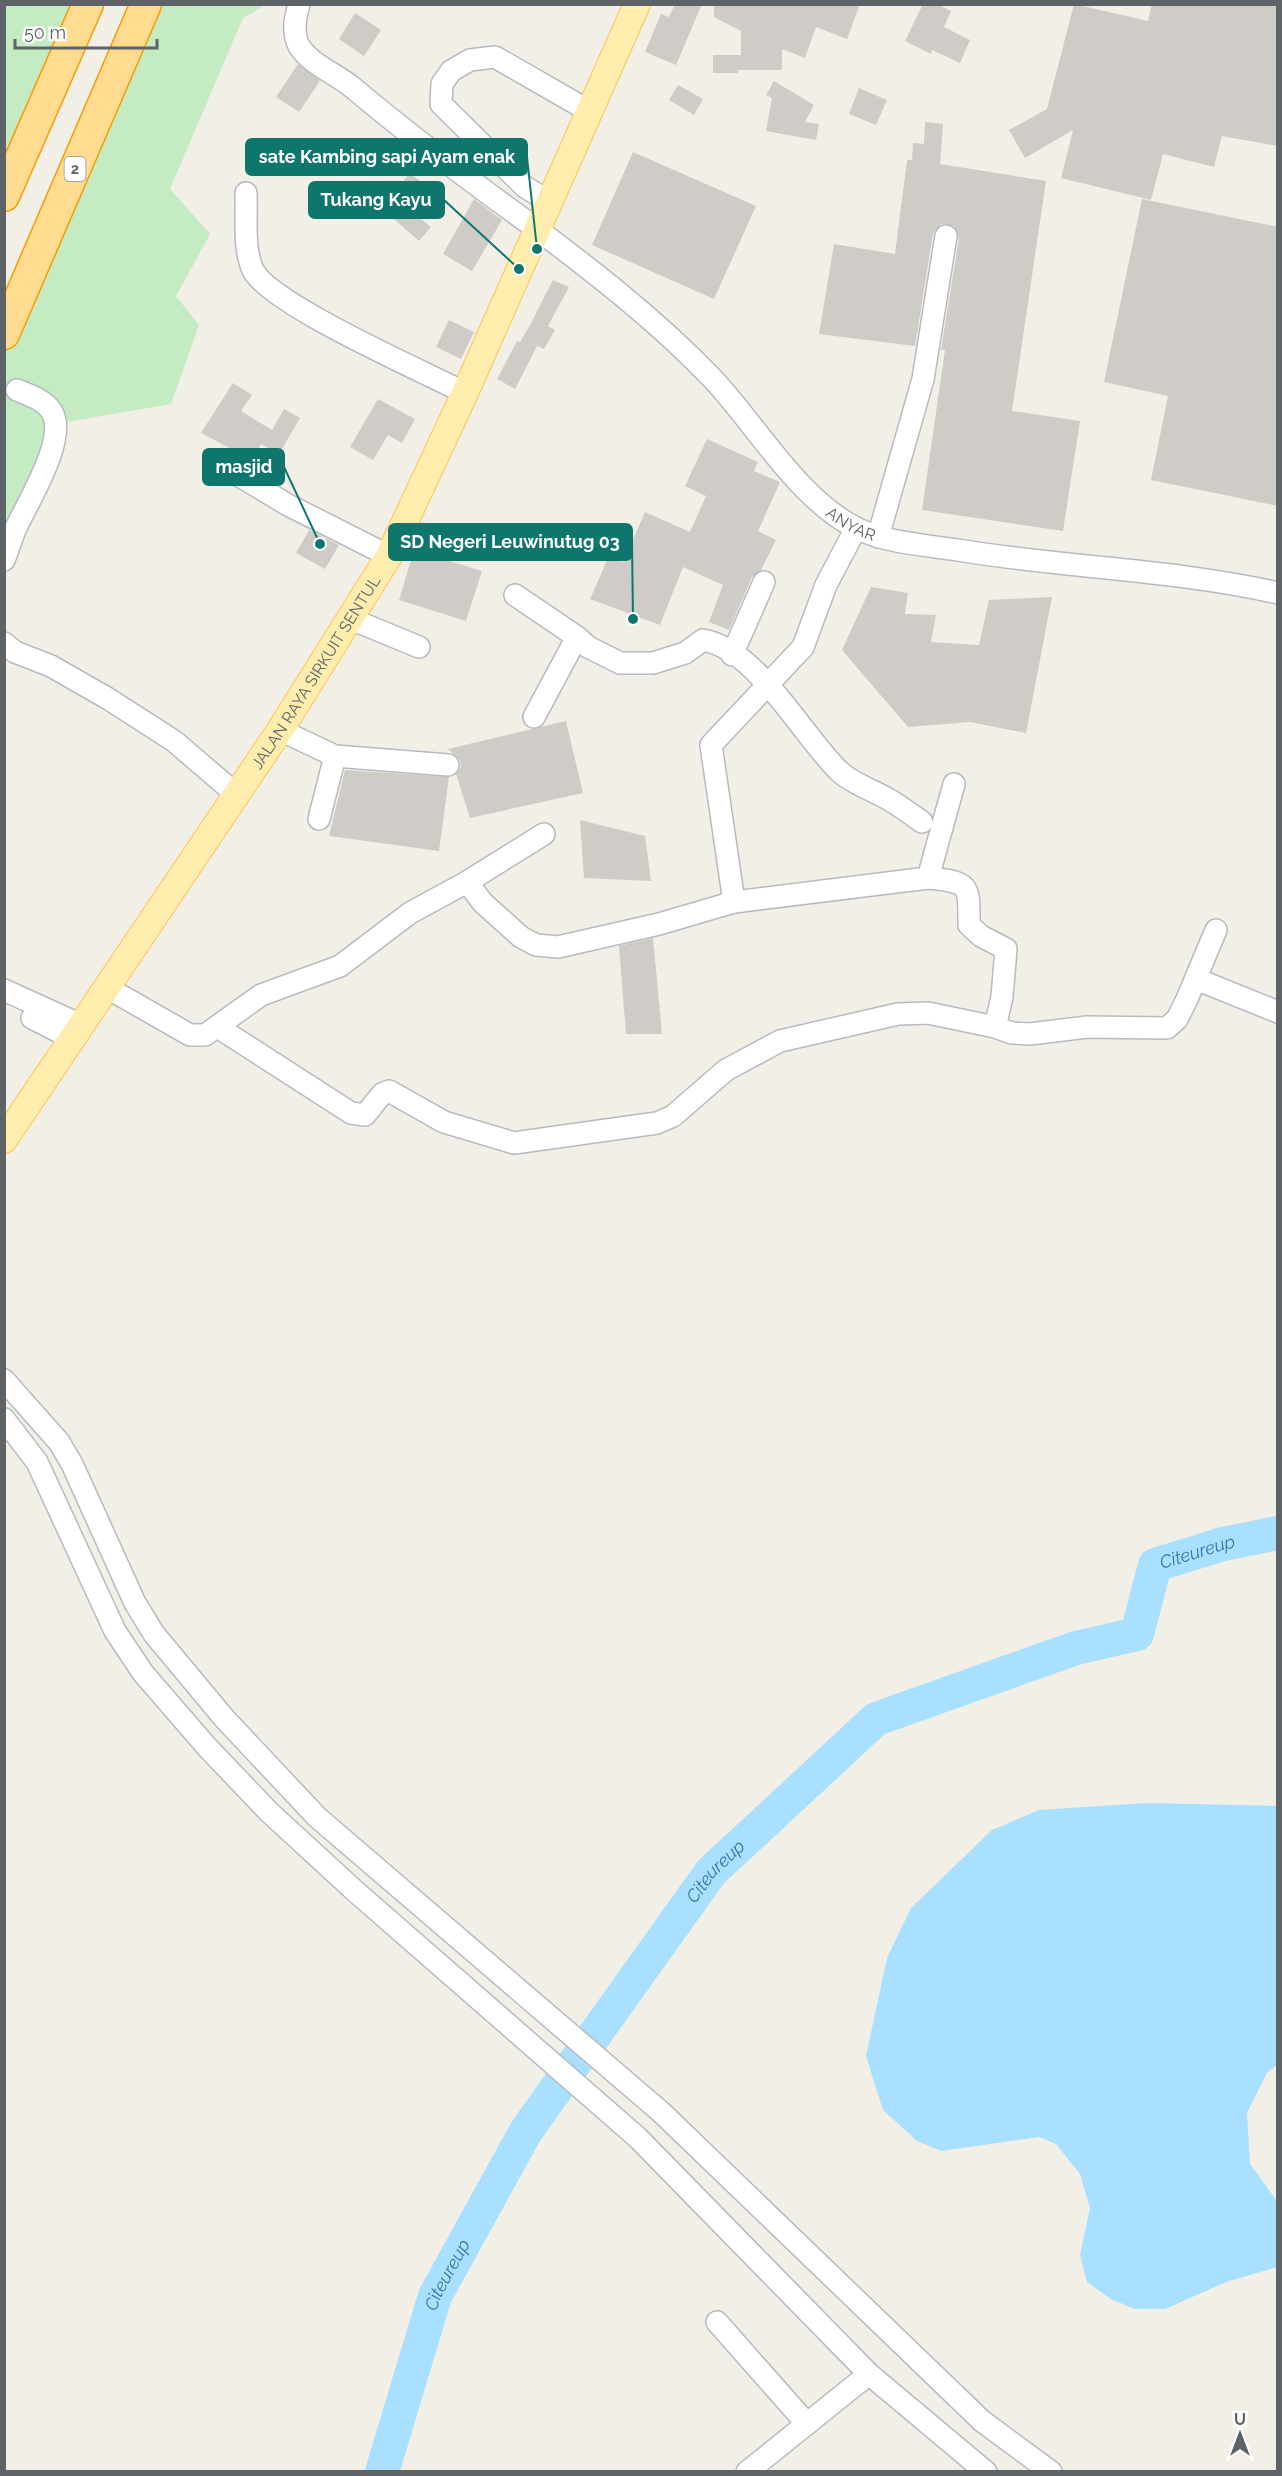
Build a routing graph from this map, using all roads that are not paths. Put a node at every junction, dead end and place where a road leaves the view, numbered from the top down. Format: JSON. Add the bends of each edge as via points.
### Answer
{"nodes":[{"id":1,"x":88,"y":4,"type":"edge"},
{"id":2,"x":146,"y":4,"type":"edge"},
{"id":3,"x":299,"y":4,"type":"edge"},
{"id":4,"x":637,"y":4,"type":"edge"},
{"id":5,"x":589,"y":111,"type":"junction"},
{"id":6,"x":246,"y":194,"type":"dead end"},
{"id":7,"x":4,"y":196,"type":"edge"},
{"id":8,"x":548,"y":201,"type":"junction"},
{"id":9,"x":537,"y":229,"type":"junction"},
{"id":10,"x":946,"y":236,"type":"dead end"},
{"id":11,"x":4,"y":334,"type":"edge"},
{"id":12,"x":17,"y":390,"type":"dead end"},
{"id":13,"x":465,"y":393,"type":"junction"},
{"id":14,"x":223,"y":465,"type":"dead end"},
{"id":15,"x":856,"y":528,"type":"junction"},
{"id":16,"x":878,"y":537,"type":"junction"},
{"id":17,"x":389,"y":556,"type":"junction"},
{"id":18,"x":4,"y":561,"type":"edge"},
{"id":19,"x":764,"y":582,"type":"dead end"},
{"id":20,"x":1278,"y":593,"type":"edge"},
{"id":21,"x":515,"y":595,"type":"dead end"},
{"id":22,"x":351,"y":619,"type":"junction"},
{"id":23,"x":577,"y":637,"type":"junction"},
{"id":24,"x":4,"y":642,"type":"edge"},
{"id":25,"x":419,"y":647,"type":"dead end"},
{"id":26,"x":732,"y":655,"type":"junction"},
{"id":27,"x":768,"y":687,"type":"junction"},
{"id":28,"x":534,"y":717,"type":"dead end"},
{"id":29,"x":280,"y":730,"type":"junction"},
{"id":30,"x":335,"y":756,"type":"junction"},
{"id":31,"x":448,"y":765,"type":"dead end"},
{"id":32,"x":954,"y":784,"type":"dead end"},
{"id":33,"x":237,"y":795,"type":"junction"},
{"id":34,"x":319,"y":819,"type":"dead end"},
{"id":35,"x":922,"y":822,"type":"dead end"},
{"id":36,"x":544,"y":834,"type":"dead end"},
{"id":37,"x":928,"y":878,"type":"junction"},
{"id":38,"x":467,"y":882,"type":"junction"},
{"id":39,"x":734,"y":902,"type":"junction"},
{"id":40,"x":1216,"y":930,"type":"dead end"},
{"id":41,"x":1196,"y":979,"type":"junction"},
{"id":42,"x":106,"y":987,"type":"junction"},
{"id":43,"x":4,"y":990,"type":"edge"},
{"id":44,"x":1278,"y":1012,"type":"edge"},
{"id":45,"x":32,"y":1018,"type":"dead end"},
{"id":46,"x":995,"y":1027,"type":"junction"},
{"id":47,"x":219,"y":1028,"type":"junction"},
{"id":48,"x":76,"y":1031,"type":"junction"},
{"id":49,"x":4,"y":1140,"type":"edge"},
{"id":50,"x":4,"y":1380,"type":"edge"},
{"id":51,"x":4,"y":1419,"type":"edge"},
{"id":52,"x":511,"y":1984,"type":"junction"},
{"id":53,"x":489,"y":2006,"type":"junction"},
{"id":54,"x":717,"y":2322,"type":"dead end"},
{"id":55,"x":869,"y":2374,"type":"junction"},
{"id":56,"x":807,"y":2424,"type":"junction"},
{"id":57,"x":747,"y":2472,"type":"edge"},
{"id":58,"x":986,"y":2472,"type":"edge"},
{"id":59,"x":1051,"y":2472,"type":"edge"}],
"edges":[{"from":1,"to":7,"type":"highway"},
{"from":2,"to":11,"type":"highway","number":"2"},
{"from":3,"to":9,"type":"street","name":"ANYAR","via":[[295,29],[300,48],[308,56]]},
{"from":4,"to":5,"type":"main road","name":"JALAN RAYA SIRKUIT SENTUL"},
{"from":5,"to":8,"type":"main road","name":"JALAN RAYA SIRKUIT SENTUL"},
{"from":5,"to":8,"type":"street","via":[[495,57],[470,60],[451,71],[442,84],[441,104],[525,188]]},
{"from":6,"to":13,"type":"street","via":[[249,261],[268,289],[296,308]]},
{"from":8,"to":9,"type":"main road","name":"JALAN RAYA SIRKUIT SENTUL"},
{"from":9,"to":13,"type":"main road","name":"JALAN RAYA SIRKUIT SENTUL"},
{"from":9,"to":15,"type":"street","name":"ANYAR","via":[[666,332],[713,380],[801,483],[830,511]]},
{"from":10,"to":16,"type":"street","via":[[923,379]]},
{"from":12,"to":18,"type":"street","via":[[42,401],[52,412],[54,441]]},
{"from":13,"to":17,"type":"main road","name":"JALAN RAYA SIRKUIT SENTUL"},
{"from":14,"to":17,"type":"street","via":[[288,505]]},
{"from":15,"to":16,"type":"street","name":"ANYAR"},
{"from":15,"to":27,"type":"street","via":[[826,585],[803,647]]},
{"from":16,"to":20,"type":"street","name":"ANYAR","via":[[999,557],[1223,582]]},
{"from":17,"to":22,"type":"main road","name":"JALAN RAYA SIRKUIT SENTUL"},
{"from":19,"to":26,"type":"street"},
{"from":21,"to":23,"type":"street"},
{"from":22,"to":25,"type":"street"},
{"from":22,"to":29,"type":"main road","name":"JALAN RAYA SIRKUIT SENTUL"},
{"from":23,"to":26,"type":"street","via":[[620,663],[653,663],[685,653],[703,640]]},
{"from":23,"to":28,"type":"street"},
{"from":24,"to":33,"type":"street","via":[[15,652],[51,666],[107,698],[174,741]]},
{"from":26,"to":27,"type":"street"},
{"from":27,"to":35,"type":"street","via":[[841,773]]},
{"from":27,"to":39,"type":"street","via":[[711,745]]},
{"from":29,"to":30,"type":"street"},
{"from":29,"to":33,"type":"main road","name":"JALAN RAYA SIRKUIT SENTUL"},
{"from":30,"to":31,"type":"street"},
{"from":30,"to":34,"type":"street"},
{"from":32,"to":37,"type":"street"},
{"from":33,"to":42,"type":"main road","name":"JALAN RAYA SIRKUIT SENTUL"},
{"from":36,"to":38,"type":"street"},
{"from":37,"to":39,"type":"street"},
{"from":37,"to":46,"type":"street","via":[[959,883],[968,890],[969,925],[1006,949]]},
{"from":38,"to":39,"type":"street","via":[[501,920],[536,945],[558,947]]},
{"from":38,"to":47,"type":"street","via":[[410,912],[340,966],[261,995]]},
{"from":40,"to":41,"type":"street"},
{"from":41,"to":44,"type":"street"},
{"from":41,"to":46,"type":"street","via":[[1177,1019],[1167,1028],[1087,1027],[1030,1034]]},
{"from":42,"to":47,"type":"street","via":[[189,1035],[205,1035]]},
{"from":42,"to":48,"type":"main road","name":"JALAN RAYA SIRKUIT SENTUL"},
{"from":43,"to":48,"type":"street"},
{"from":45,"to":48,"type":"street"},
{"from":46,"to":47,"type":"street","via":[[910,1012],[780,1041],[726,1070],[673,1116],[657,1123],[514,1143],[444,1122],[390,1091],[382,1094],[365,1115],[351,1113]]},
{"from":48,"to":49,"type":"main road","name":"JALAN RAYA SIRKUIT SENTUL"},
{"from":50,"to":52,"type":"street","via":[[63,1449],[135,1603],[154,1634],[224,1718],[317,1817]]},
{"from":51,"to":53,"type":"street","via":[[37,1462],[116,1631],[166,1702],[269,1812]]},
{"from":52,"to":53,"type":"street"},
{"from":52,"to":59,"type":"street","via":[[661,2112],[982,2421]]},
{"from":53,"to":55,"type":"street","via":[[639,2138]]},
{"from":54,"to":56,"type":"street"},
{"from":55,"to":56,"type":"street"},
{"from":55,"to":58,"type":"street"},
{"from":56,"to":57,"type":"street"}]}
